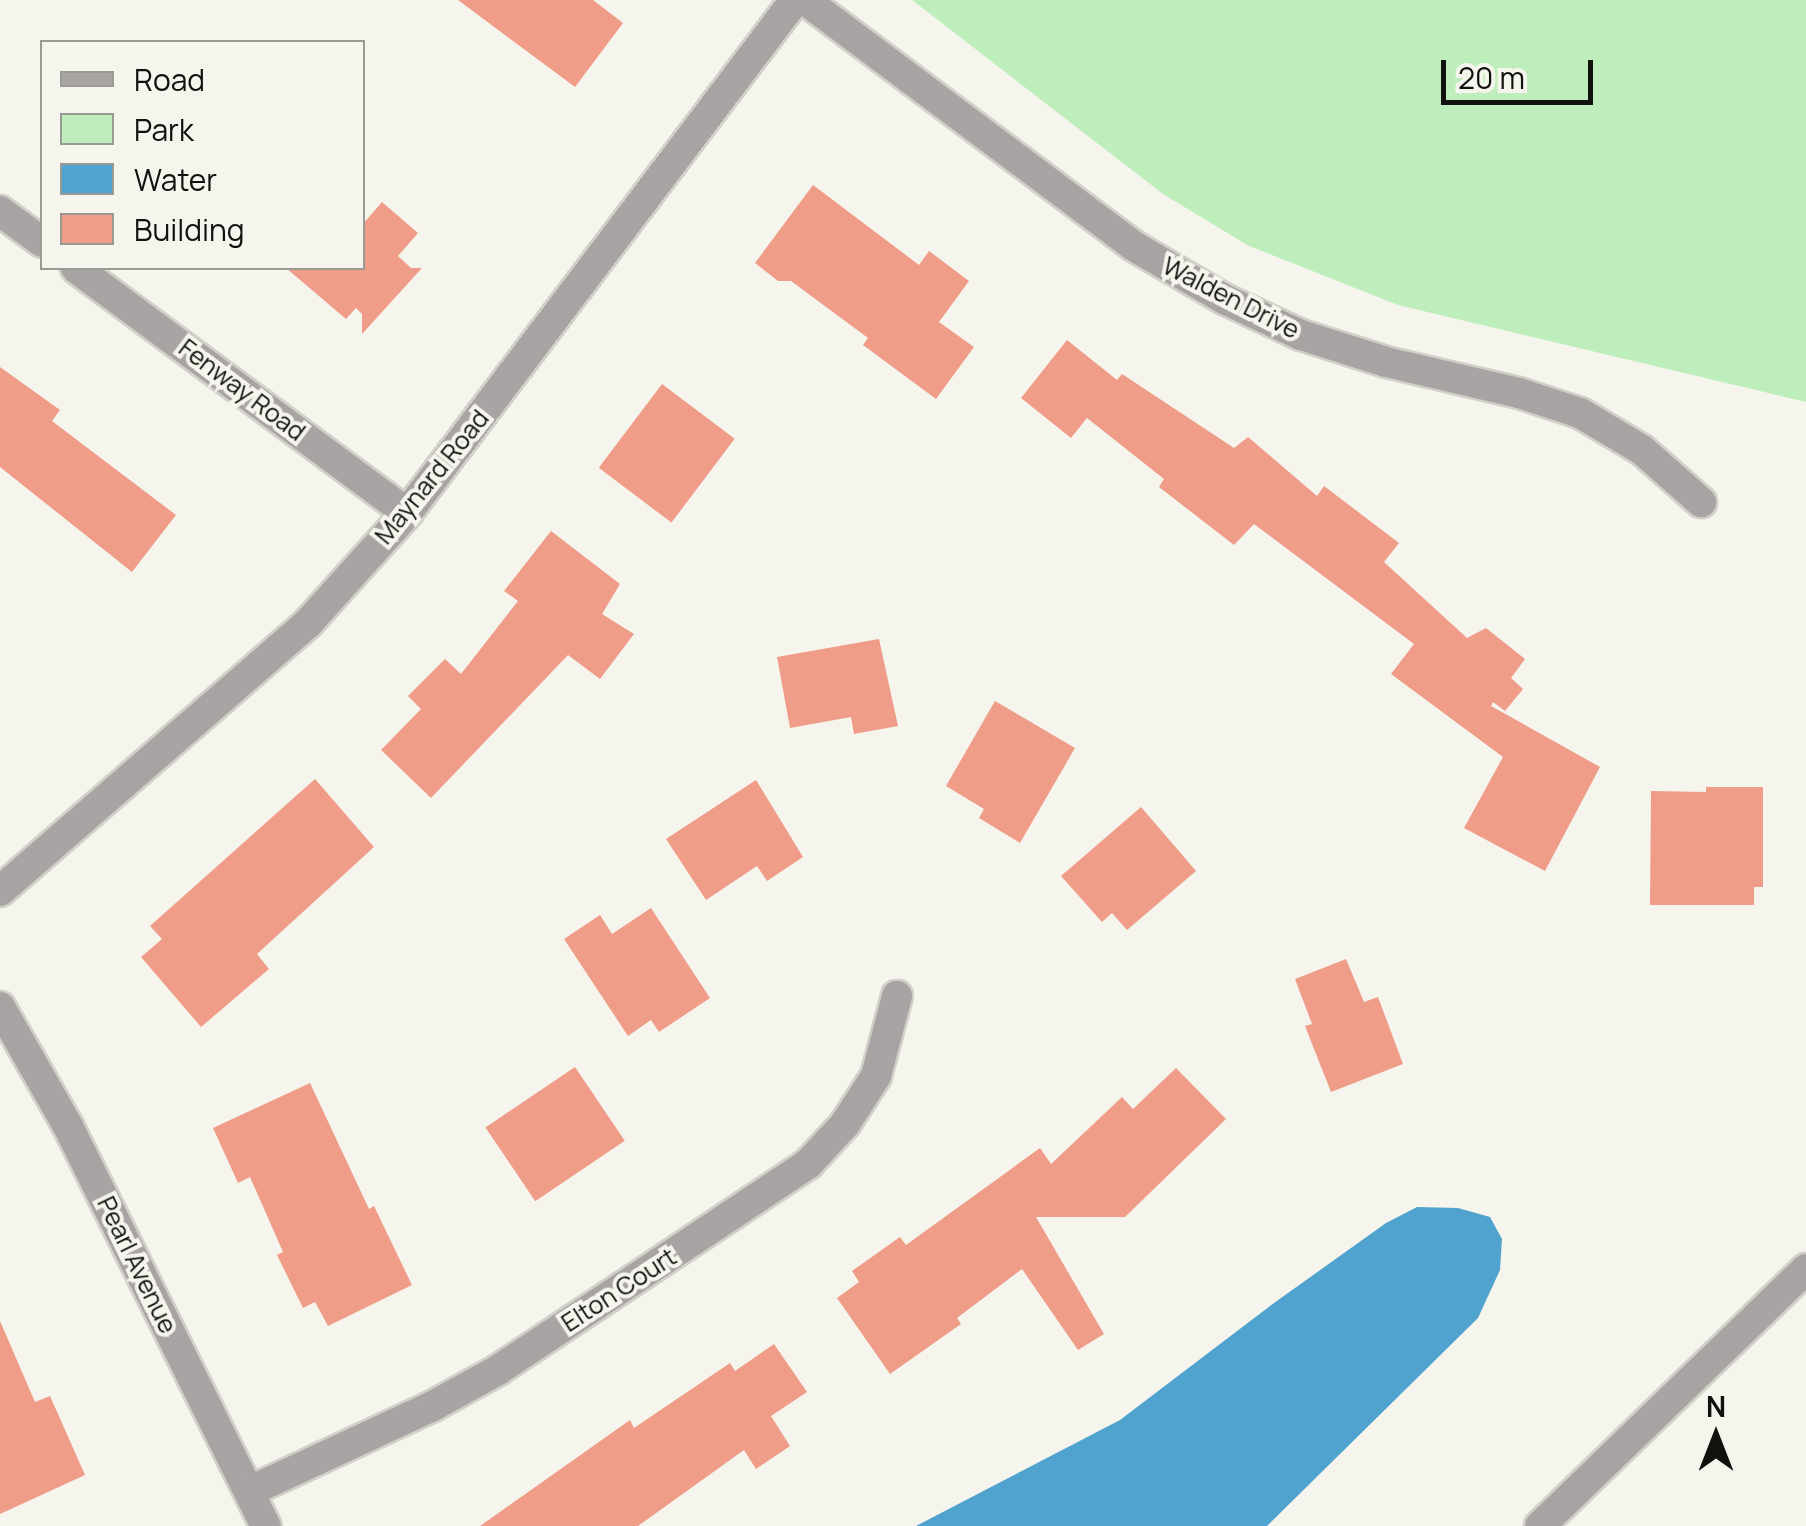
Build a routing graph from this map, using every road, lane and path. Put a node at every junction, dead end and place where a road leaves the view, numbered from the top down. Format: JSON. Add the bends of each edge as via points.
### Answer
{"nodes":[{"id":1,"x":795,"y":0,"type":"edge"},
{"id":2,"x":805,"y":0,"type":"edge"},
{"id":3,"x":0,"y":211,"type":"edge"},
{"id":4,"x":40,"y":241,"type":"edge"},
{"id":5,"x":79,"y":270,"type":"edge"},
{"id":6,"x":1701,"y":502,"type":"dead end"},
{"id":7,"x":407,"y":513,"type":"junction"},
{"id":8,"x":0,"y":890,"type":"edge"},
{"id":9,"x":897,"y":996,"type":"dead end"},
{"id":10,"x":0,"y":1008,"type":"edge"},
{"id":11,"x":1806,"y":1270,"type":"edge"},
{"id":12,"x":250,"y":1491,"type":"junction"},
{"id":13,"x":266,"y":1526,"type":"edge"},
{"id":14,"x":1540,"y":1526,"type":"edge"}],
"edges":[{"from":1,"to":7,"type":"street","name":"Maynard Road"},
{"from":2,"to":6,"type":"street","name":"Walden Drive","via":[[1132,245],[1224,300],[1301,335],[1580,414],[1642,450]]},
{"from":3,"to":4,"type":"street"},
{"from":5,"to":7,"type":"street","name":"Fenway Road"},
{"from":7,"to":8,"type":"street","name":"Maynard Road","via":[[309,622]]},
{"from":9,"to":12,"type":"street","name":"Elton Court","via":[[876,1076],[808,1164],[498,1370]]},
{"from":10,"to":12,"type":"street","name":"Pearl Avenue","via":[[68,1126]]},
{"from":11,"to":14,"type":"street"},
{"from":12,"to":13,"type":"street","name":"Pearl Avenue"}]}
